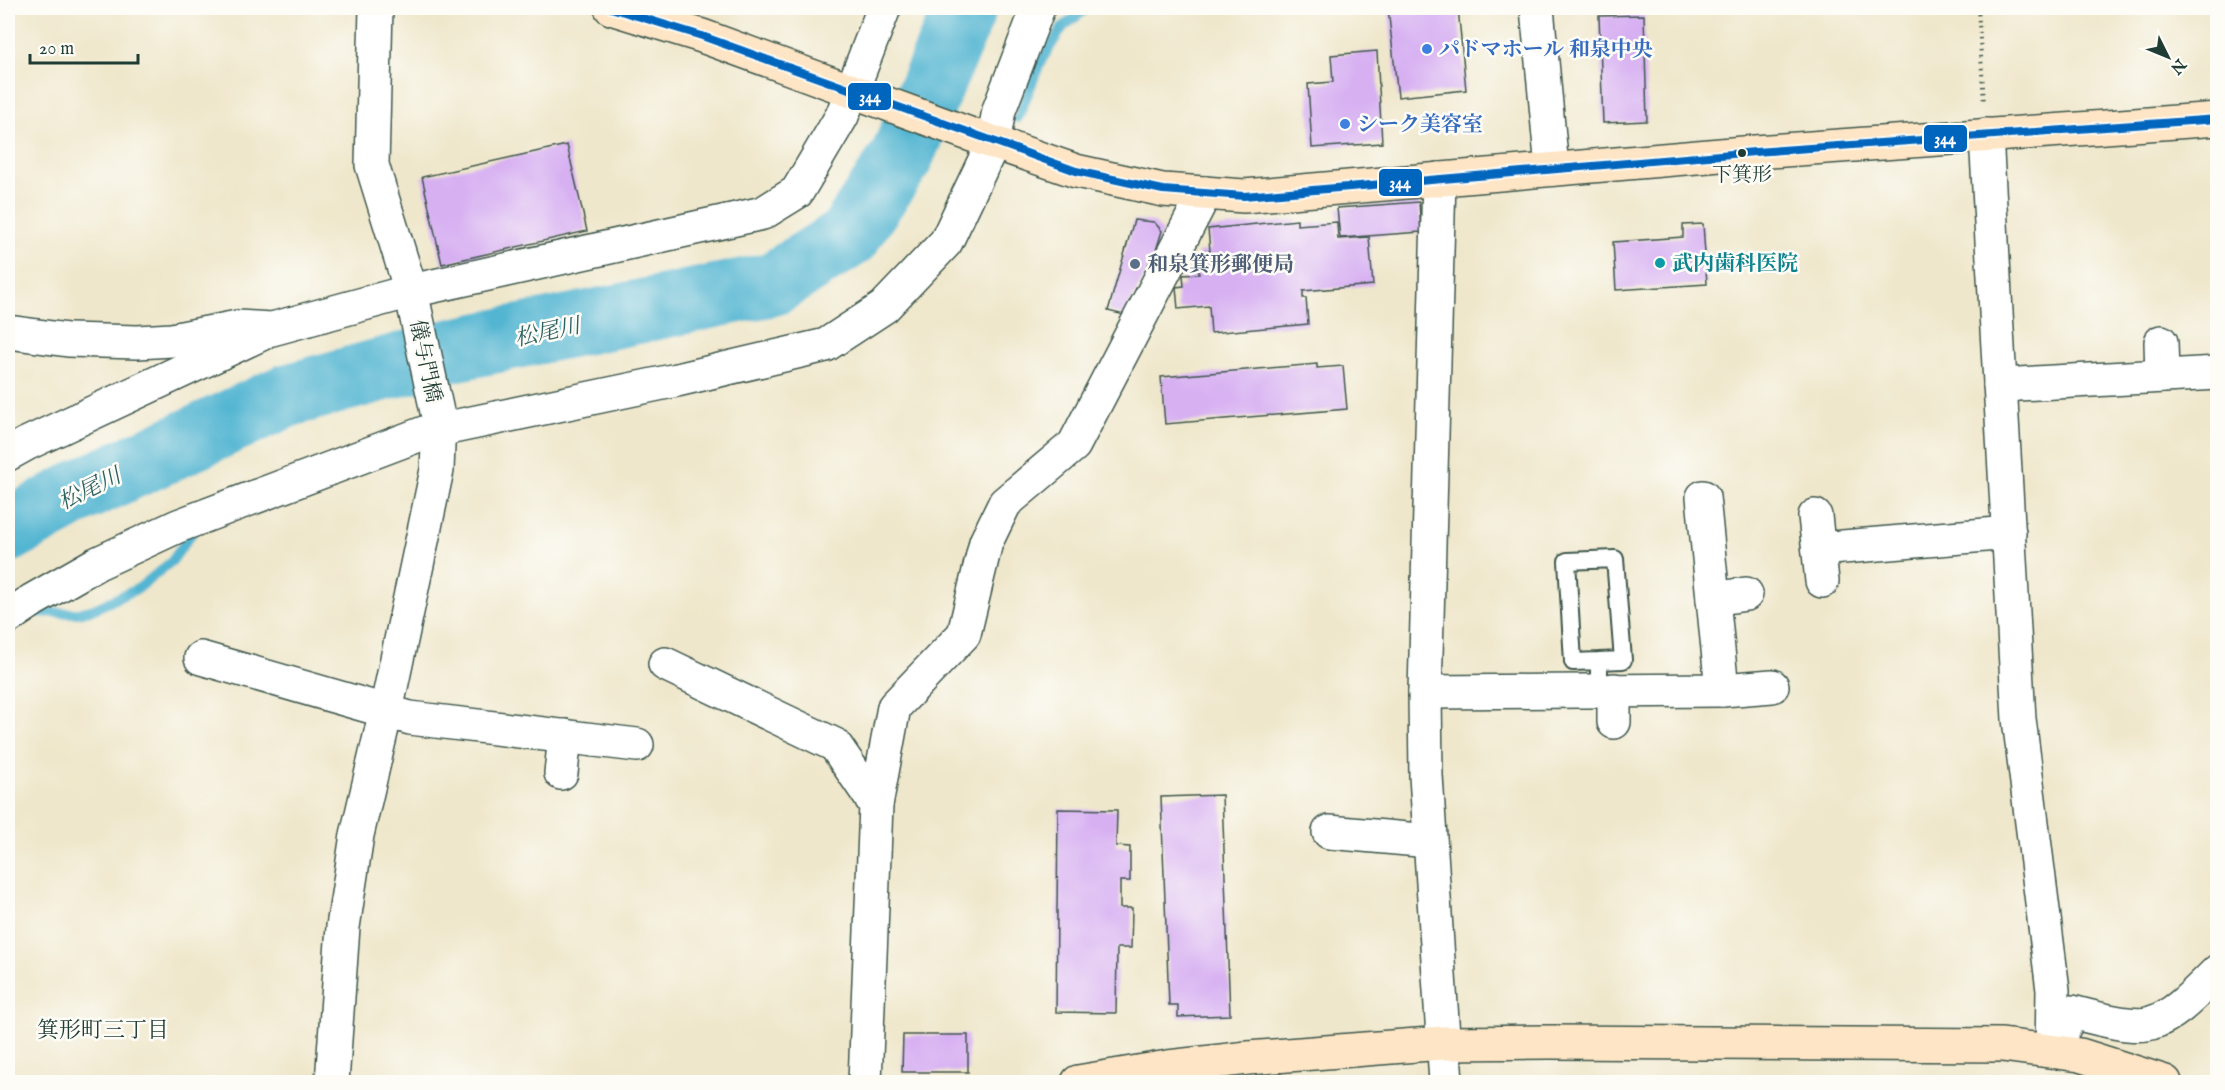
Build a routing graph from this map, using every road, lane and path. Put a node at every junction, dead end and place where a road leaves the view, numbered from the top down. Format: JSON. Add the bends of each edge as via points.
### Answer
{"nodes":[{"id":1,"x":376,"y":8,"type":"edge"},
{"id":2,"x":611,"y":8,"type":"edge"},
{"id":3,"x":884,"y":8,"type":"edge"},
{"id":4,"x":1038,"y":8,"type":"edge"},
{"id":5,"x":1537,"y":8,"type":"edge"},
{"id":6,"x":1977,"y":8,"type":"edge"},
{"id":7,"x":858,"y":94,"type":"junction"},
{"id":8,"x":2217,"y":119,"type":"edge"},
{"id":9,"x":1986,"y":135,"type":"junction"},
{"id":10,"x":983,"y":139,"type":"junction"},
{"id":11,"x":1552,"y":169,"type":"junction"},
{"id":12,"x":1439,"y":179,"type":"junction"},
{"id":13,"x":1205,"y":193,"type":"junction"},
{"id":14,"x":412,"y":296,"type":"junction"},
{"id":15,"x":272,"y":329,"type":"junction"},
{"id":16,"x":8,"y":332,"type":"edge"},
{"id":17,"x":2161,"y":342,"type":"dead end"},
{"id":18,"x":2217,"y":373,"type":"edge"},
{"id":19,"x":2162,"y":376,"type":"junction"},
{"id":20,"x":2000,"y":385,"type":"junction"},
{"id":21,"x":439,"y":426,"type":"junction"},
{"id":22,"x":8,"y":454,"type":"edge"},
{"id":23,"x":1703,"y":497,"type":"dead end"},
{"id":24,"x":1815,"y":516,"type":"dead end"},
{"id":25,"x":2009,"y":533,"type":"junction"},
{"id":26,"x":1819,"y":549,"type":"junction"},
{"id":27,"x":1822,"y":581,"type":"dead end"},
{"id":28,"x":1746,"y":594,"type":"dead end"},
{"id":29,"x":1713,"y":599,"type":"junction"},
{"id":30,"x":8,"y":617,"type":"edge"},
{"id":31,"x":201,"y":658,"type":"dead end"},
{"id":32,"x":665,"y":664,"type":"dead end"},
{"id":33,"x":1604,"y":680,"type":"junction"},
{"id":34,"x":1772,"y":686,"type":"dead end"},
{"id":35,"x":1722,"y":690,"type":"junction"},
{"id":36,"x":1425,"y":692,"type":"junction"},
{"id":37,"x":386,"y":711,"type":"junction"},
{"id":38,"x":1614,"y":722,"type":"dead end"},
{"id":39,"x":565,"y":736,"type":"junction"},
{"id":40,"x":637,"y":745,"type":"dead end"},
{"id":41,"x":561,"y":772,"type":"dead end"},
{"id":42,"x":876,"y":805,"type":"junction"},
{"id":43,"x":1329,"y":832,"type":"dead end"},
{"id":44,"x":1430,"y":841,"type":"junction"},
{"id":45,"x":2217,"y":971,"type":"edge"},
{"id":46,"x":1443,"y":1043,"type":"junction"},
{"id":47,"x":2052,"y":1051,"type":"junction"},
{"id":48,"x":2121,"y":1076,"type":"edge"},
{"id":49,"x":332,"y":1083,"type":"edge"},
{"id":50,"x":865,"y":1083,"type":"edge"},
{"id":51,"x":1078,"y":1083,"type":"edge"},
{"id":52,"x":1446,"y":1083,"type":"edge"},
{"id":53,"x":2165,"y":1083,"type":"edge"}],
"edges":[{"from":1,"to":14,"type":"street","name":"儀与門橋","via":[[372,165]]},
{"from":2,"to":7,"type":"main road","via":[[702,36]]},
{"from":3,"to":7,"type":"street"},
{"from":4,"to":10,"type":"street","via":[[999,110]]},
{"from":5,"to":11,"type":"street"},
{"from":6,"to":9,"type":"path"},
{"from":7,"to":10,"type":"main road"},
{"from":7,"to":14,"type":"street","via":[[797,192],[763,213]]},
{"from":8,"to":9,"type":"main road"},
{"from":9,"to":11,"type":"main road"},
{"from":9,"to":20,"type":"street"},
{"from":10,"to":13,"type":"main road","via":[[1076,171],[1162,190]]},
{"from":10,"to":21,"type":"street","via":[[946,242],[884,307],[826,345],[677,380]]},
{"from":11,"to":12,"type":"main road"},
{"from":12,"to":13,"type":"main road","via":[[1244,196]]},
{"from":12,"to":36,"type":"street"},
{"from":13,"to":42,"type":"street","via":[[1074,446],[1005,503],[986,542],[964,634],[894,707]]},
{"from":14,"to":15,"type":"street"},
{"from":14,"to":21,"type":"street","name":"儀与門橋"},
{"from":15,"to":16,"type":"street","via":[[238,327],[172,340],[137,342],[68,340]]},
{"from":15,"to":22,"type":"street"},
{"from":17,"to":19,"type":"street"},
{"from":18,"to":19,"type":"street"},
{"from":19,"to":20,"type":"street"},
{"from":20,"to":25,"type":"street"},
{"from":21,"to":30,"type":"street","via":[[178,526],[96,564]]},
{"from":21,"to":37,"type":"street","name":"儀与門橋","via":[[437,470]]},
{"from":23,"to":29,"type":"street"},
{"from":24,"to":26,"type":"street"},
{"from":25,"to":26,"type":"street"},
{"from":25,"to":47,"type":"street","via":[[2019,719],[2053,990]]},
{"from":26,"to":27,"type":"street"},
{"from":28,"to":29,"type":"street"},
{"from":29,"to":35,"type":"street"},
{"from":31,"to":37,"type":"street"},
{"from":32,"to":42,"type":"street","via":[[835,745]]},
{"from":33,"to":33,"type":"lane","via":[[1573,662],[1568,561],[1615,559],[1623,660]]},
{"from":33,"to":35,"type":"street"},
{"from":33,"to":36,"type":"street"},
{"from":33,"to":38,"type":"street"},
{"from":34,"to":35,"type":"street"},
{"from":36,"to":44,"type":"street"},
{"from":37,"to":39,"type":"street","via":[[410,718]]},
{"from":37,"to":49,"type":"street","name":"儀与門橋","via":[[357,835],[343,927]]},
{"from":39,"to":40,"type":"street"},
{"from":39,"to":41,"type":"street"},
{"from":42,"to":50,"type":"street"},
{"from":43,"to":44,"type":"street"},
{"from":44,"to":46,"type":"street"},
{"from":45,"to":47,"type":"street","via":[[2178,1009],[2150,1024],[2115,1022],[2072,1012]]},
{"from":46,"to":47,"type":"main road","via":[[2002,1045]]},
{"from":46,"to":51,"type":"main road","via":[[1248,1058]]},
{"from":46,"to":52,"type":"street"},
{"from":47,"to":48,"type":"main road","via":[[2079,1055]]},
{"from":48,"to":53,"type":"main road"}]}
